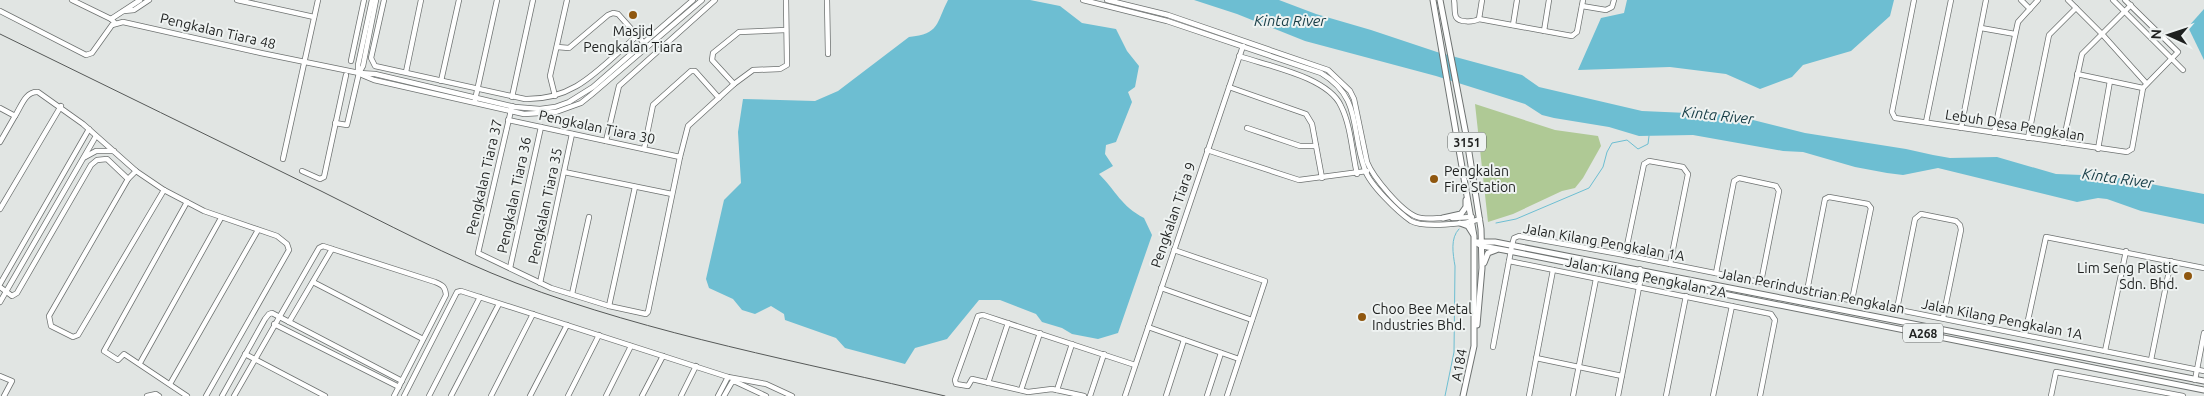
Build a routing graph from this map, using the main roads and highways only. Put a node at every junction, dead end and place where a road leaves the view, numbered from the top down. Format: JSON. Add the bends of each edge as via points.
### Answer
{"nodes":[{"id":1,"x":1433,"y":0,"type":"edge"},
{"id":2,"x":1440,"y":0,"type":"edge"},
{"id":3,"x":1460,"y":102,"type":"junction"},
{"id":4,"x":1461,"y":154,"type":"junction"},
{"id":5,"x":1466,"y":181,"type":"junction"},
{"id":6,"x":1474,"y":183,"type":"junction"},
{"id":7,"x":1443,"y":218,"type":"road end"},
{"id":8,"x":1460,"y":223,"type":"road end"},
{"id":9,"x":1481,"y":229,"type":"junction"},
{"id":10,"x":1474,"y":239,"type":"junction"},
{"id":11,"x":1495,"y":242,"type":"junction"},
{"id":12,"x":1482,"y":243,"type":"junction"},
{"id":13,"x":1504,"y":250,"type":"junction"},
{"id":14,"x":1482,"y":268,"type":"junction"},
{"id":15,"x":1805,"y":302,"type":"junction"},
{"id":16,"x":1803,"y":309,"type":"junction"},
{"id":17,"x":1475,"y":338,"type":"junction"},
{"id":18,"x":2132,"y":367,"type":"junction"},
{"id":19,"x":2130,"y":376,"type":"junction"},
{"id":20,"x":2204,"y":381,"type":"edge"},
{"id":21,"x":2204,"y":390,"type":"edge"},
{"id":22,"x":1463,"y":396,"type":"edge"}],
"edges":[{"from":1,"to":4,"type":"main road","number":"3151"},
{"from":2,"to":3,"type":"main road","number":"3151"},
{"from":3,"to":4,"type":"main road","via":[[1465,150]]},
{"from":3,"to":6,"type":"main road","number":"3151"},
{"from":4,"to":5,"type":"main road","number":"3151"},
{"from":4,"to":6,"type":"main road","via":[[1466,158]]},
{"from":5,"to":7,"type":"main road","via":[[1464,211],[1458,216]]},
{"from":5,"to":10,"type":"main road","number":"3151"},
{"from":6,"to":9,"type":"main road","number":"3151"},
{"from":8,"to":10,"type":"main road","via":[[1468,226]]},
{"from":9,"to":11,"type":"main road"},
{"from":9,"to":12,"type":"main road","number":"3151"},
{"from":10,"to":12,"type":"main road","name":"Jalan Perindustrian Pengkalan"},
{"from":10,"to":17,"type":"main road","number":"3151"},
{"from":11,"to":12,"type":"main road","name":"Jalan Perindustrian Pengkalan"},
{"from":11,"to":15,"type":"main road","name":"Jalan Perindustrian Pengkalan","number":"A268"},
{"from":12,"to":13,"type":"main road","name":"Jalan Perindustrian Pengkalan","number":"A268"},
{"from":12,"to":14,"type":"main road","number":"3151"},
{"from":13,"to":14,"type":"main road","via":[[1488,253]]},
{"from":13,"to":16,"type":"main road","name":"Jalan Perindustrian Pengkalan","number":"A268"},
{"from":14,"to":17,"type":"main road","number":"3151"},
{"from":15,"to":16,"type":"main road"},
{"from":15,"to":18,"type":"main road","name":"Jalan Perindustrian Pengkalan","number":"A268"},
{"from":16,"to":19,"type":"main road","name":"Jalan Perindustrian Pengkalan","number":"A268"},
{"from":17,"to":22,"type":"main road","name":"A184","number":"3151","via":[[1473,362]]},
{"from":18,"to":19,"type":"main road"},
{"from":18,"to":20,"type":"main road","name":"Jalan Perindustrian Pengkalan","number":"A268"},
{"from":19,"to":21,"type":"main road","name":"Jalan Perindustrian Pengkalan","number":"A268"}]}
